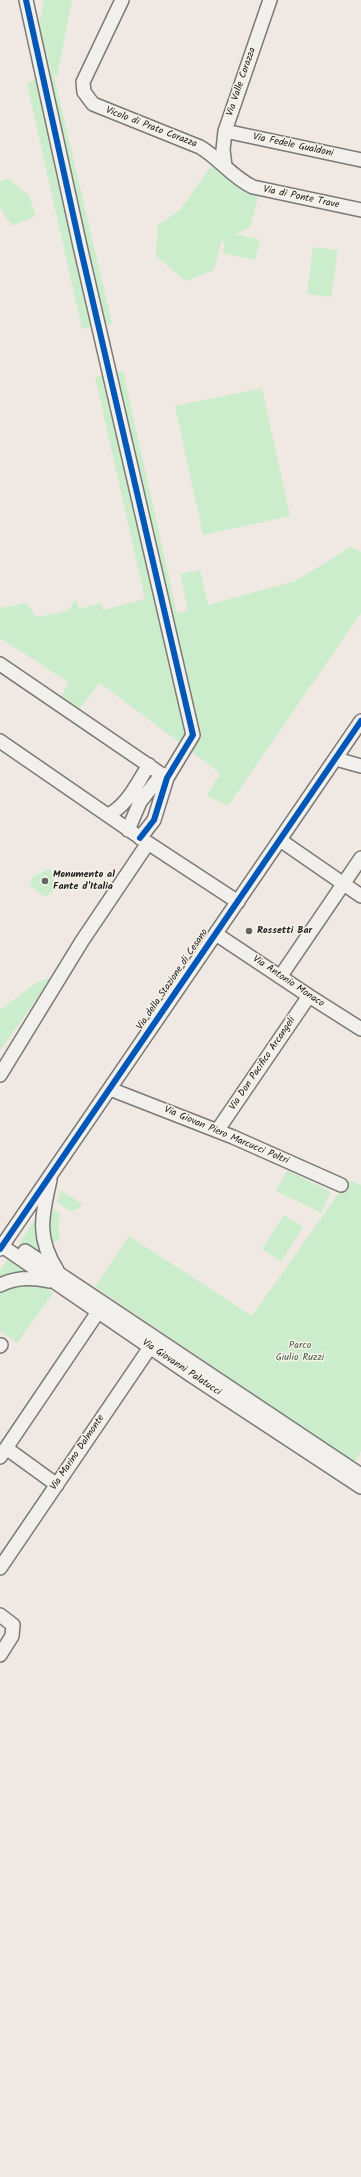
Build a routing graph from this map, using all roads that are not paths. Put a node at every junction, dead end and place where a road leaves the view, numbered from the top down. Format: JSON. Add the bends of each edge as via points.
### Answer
{"nodes":[{"id":1,"x":26,"y":0,"type":"edge"},
{"id":2,"x":122,"y":0,"type":"edge"},
{"id":3,"x":270,"y":0,"type":"edge"},
{"id":4,"x":225,"y":132,"type":"junction"},
{"id":5,"x":361,"y":160,"type":"edge"},
{"id":6,"x":225,"y":166,"type":"junction"},
{"id":7,"x":361,"y":210,"type":"edge"},
{"id":8,"x":0,"y":664,"type":"edge"},
{"id":9,"x":361,"y":721,"type":"edge"},
{"id":10,"x":0,"y":741,"type":"edge"},
{"id":11,"x":336,"y":759,"type":"junction"},
{"id":12,"x":149,"y":765,"type":"junction"},
{"id":13,"x":361,"y":766,"type":"edge"},
{"id":14,"x":164,"y":776,"type":"junction"},
{"id":15,"x":108,"y":815,"type":"junction"},
{"id":16,"x":128,"y":830,"type":"junction"},
{"id":17,"x":144,"y":840,"type":"junction"},
{"id":18,"x":280,"y":840,"type":"junction"},
{"id":19,"x":361,"y":858,"type":"edge"},
{"id":20,"x":344,"y":884,"type":"junction"},
{"id":21,"x":361,"y":896,"type":"edge"},
{"id":22,"x":238,"y":902,"type":"junction"},
{"id":23,"x":216,"y":934,"type":"junction"},
{"id":24,"x":280,"y":977,"type":"junction"},
{"id":25,"x":309,"y":996,"type":"junction"},
{"id":26,"x":361,"y":1029,"type":"edge"},
{"id":27,"x":0,"y":1075,"type":"edge"},
{"id":28,"x":110,"y":1089,"type":"junction"},
{"id":29,"x":217,"y":1131,"type":"junction"},
{"id":30,"x":51,"y":1174,"type":"junction"},
{"id":31,"x":341,"y":1185,"type":"dead end"},
{"id":32,"x":3,"y":1245,"type":"edge"},
{"id":33,"x":57,"y":1277,"type":"junction"},
{"id":34,"x":0,"y":1285,"type":"edge"},
{"id":35,"x":101,"y":1307,"type":"junction"},
{"id":36,"x":153,"y":1342,"type":"junction"},
{"id":37,"x":3,"y":1453,"type":"edge"},
{"id":38,"x":361,"y":1475,"type":"edge"},
{"id":39,"x":57,"y":1485,"type":"junction"},
{"id":40,"x":361,"y":1488,"type":"edge"},
{"id":41,"x":0,"y":1568,"type":"edge"},
{"id":42,"x":0,"y":1615,"type":"edge"},
{"id":43,"x":0,"y":1655,"type":"edge"}],
"edges":[{"from":1,"to":14,"type":"street","via":[[80,246],[194,735]]},
{"from":2,"to":6,"type":"street","name":"Vicolo di Prato Corazza","via":[[84,79],[85,96],[102,110],[200,147]]},
{"from":3,"to":4,"type":"street","name":"Via Valle Corazza"},
{"from":4,"to":5,"type":"street","name":"Via Fedele Gualdoni"},
{"from":4,"to":6,"type":"street","name":"Via Valle Corazza"},
{"from":6,"to":7,"type":"street","name":"Via di Ponte Trave","via":[[257,188]]},
{"from":8,"to":12,"type":"street"},
{"from":9,"to":11,"type":"street","name":"Via della Stazione di Cesano"},
{"from":10,"to":15,"type":"street"},
{"from":11,"to":13,"type":"street"},
{"from":11,"to":18,"type":"street","name":"Via della Stazione di Cesano"},
{"from":12,"to":14,"type":"street"},
{"from":12,"to":15,"type":"street","via":[[127,800]]},
{"from":14,"to":16,"type":"street","via":[[140,802]]},
{"from":14,"to":17,"type":"street","via":[[154,820]]},
{"from":15,"to":16,"type":"street"},
{"from":16,"to":17,"type":"street"},
{"from":17,"to":22,"type":"street"},
{"from":17,"to":27,"type":"street"},
{"from":18,"to":20,"type":"street"},
{"from":18,"to":22,"type":"street","name":"Via della Stazione di Cesano"},
{"from":19,"to":20,"type":"street"},
{"from":20,"to":21,"type":"street"},
{"from":20,"to":24,"type":"street"},
{"from":22,"to":23,"type":"street","name":"Via della Stazione di Cesano"},
{"from":23,"to":24,"type":"street","name":"Via Antonio Monaco"},
{"from":23,"to":28,"type":"street","name":"Via della Stazione di Cesano"},
{"from":24,"to":25,"type":"street","name":"Via Antonio Monaco"},
{"from":25,"to":26,"type":"street","name":"Via Antonio Monaco"},
{"from":25,"to":29,"type":"street","name":"Via Don Pacifico Arcangeli"},
{"from":28,"to":29,"type":"street","name":"Via Giovan Piero Marcucci Poltri"},
{"from":28,"to":30,"type":"street","name":"Via della Stazione di Cesano"},
{"from":29,"to":31,"type":"street","name":"Via Giovan Piero Marcucci Poltri"},
{"from":30,"to":32,"type":"street","name":"Via della Stazione di Cesano"},
{"from":30,"to":33,"type":"street","via":[[42,1234]]},
{"from":32,"to":33,"type":"street","name":"Via Giovanni Palatucci"},
{"from":33,"to":34,"type":"street","via":[[31,1277]]},
{"from":33,"to":35,"type":"street","name":"Via Giovanni Palatucci"},
{"from":35,"to":36,"type":"street","name":"Via Giovanni Palatucci"},
{"from":35,"to":37,"type":"street"},
{"from":36,"to":38,"type":"street","name":"Via Giovanni Palatucci"},
{"from":36,"to":39,"type":"street","name":"Via Marino Dalmonte"},
{"from":36,"to":40,"type":"street","name":"Via Giovanni Palatucci"},
{"from":37,"to":39,"type":"street"},
{"from":39,"to":41,"type":"street","name":"Via Marino Dalmonte"},
{"from":42,"to":43,"type":"street","via":[[13,1625],[14,1631]]}]}
